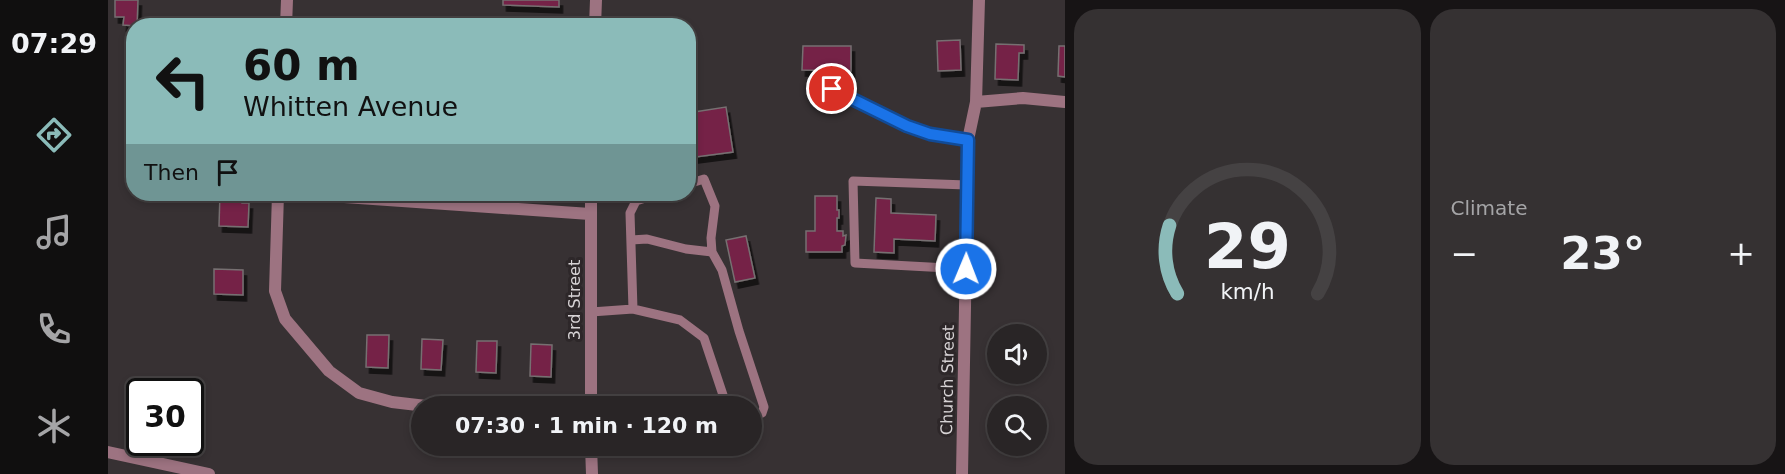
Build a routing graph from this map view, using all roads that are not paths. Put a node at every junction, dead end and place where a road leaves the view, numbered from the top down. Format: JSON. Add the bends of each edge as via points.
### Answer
{"nodes":[{"id":1,"x":287,"y":0,"type":"edge"},
{"id":2,"x":596,"y":0,"type":"edge"},
{"id":3,"x":980,"y":0,"type":"edge"},
{"id":4,"x":286,"y":18,"type":"edge"},
{"id":5,"x":595,"y":18,"type":"edge"},
{"id":6,"x":832,"y":89,"type":"dead end"},
{"id":7,"x":976,"y":102,"type":"junction"},
{"id":8,"x":1065,"y":102,"type":"edge"},
{"id":9,"x":968,"y":140,"type":"junction"},
{"id":10,"x":696,"y":182,"type":"edge"},
{"id":11,"x":967,"y":185,"type":"junction"},
{"id":12,"x":278,"y":201,"type":"edge"},
{"id":13,"x":402,"y":201,"type":"edge"},
{"id":14,"x":591,"y":201,"type":"edge"},
{"id":15,"x":636,"y":201,"type":"edge"},
{"id":16,"x":590,"y":214,"type":"junction"},
{"id":17,"x":631,"y":240,"type":"junction"},
{"id":18,"x":712,"y":252,"type":"junction"},
{"id":19,"x":966,"y":269,"type":"junction"},
{"id":20,"x":633,"y":309,"type":"junction"},
{"id":21,"x":591,"y":312,"type":"junction"},
{"id":22,"x":591,"y":396,"type":"edge"},
{"id":23,"x":723,"y":396,"type":"edge"},
{"id":24,"x":760,"y":396,"type":"edge"},
{"id":25,"x":411,"y":404,"type":"edge"},
{"id":26,"x":108,"y":452,"type":"edge"},
{"id":27,"x":591,"y":456,"type":"edge"},
{"id":28,"x":208,"y":474,"type":"edge"},
{"id":29,"x":592,"y":474,"type":"edge"},
{"id":30,"x":962,"y":474,"type":"edge"}],
"edges":[{"from":1,"to":4,"type":"street"},
{"from":2,"to":5,"type":"street"},
{"from":3,"to":7,"type":"street","name":"Church Street"},
{"from":6,"to":9,"type":"street","via":[[907,126]]},
{"from":7,"to":8,"type":"street","via":[[1023,98]]},
{"from":7,"to":9,"type":"street","name":"Church Street"},
{"from":9,"to":11,"type":"street","name":"Church Street"},
{"from":10,"to":18,"type":"lane","via":[[704,179],[715,206]]},
{"from":11,"to":19,"type":"street","name":"Church Street"},
{"from":11,"to":19,"type":"lane","via":[[853,181],[855,263]]},
{"from":12,"to":25,"type":"street","via":[[275,291],[285,319],[329,371],[358,393]]},
{"from":13,"to":16,"type":"street"},
{"from":14,"to":16,"type":"street","name":"3rd Street"},
{"from":15,"to":17,"type":"lane","via":[[630,213]]},
{"from":16,"to":21,"type":"street","name":"3rd Street"},
{"from":17,"to":18,"type":"lane","via":[[646,239]]},
{"from":17,"to":20,"type":"lane"},
{"from":18,"to":24,"type":"lane","via":[[722,270]]},
{"from":19,"to":30,"type":"street","name":"Church Street"},
{"from":20,"to":21,"type":"lane"},
{"from":20,"to":23,"type":"lane","via":[[680,320],[704,338]]},
{"from":21,"to":22,"type":"street","name":"3rd Street"},
{"from":26,"to":28,"type":"street"},
{"from":27,"to":29,"type":"street"}]}
